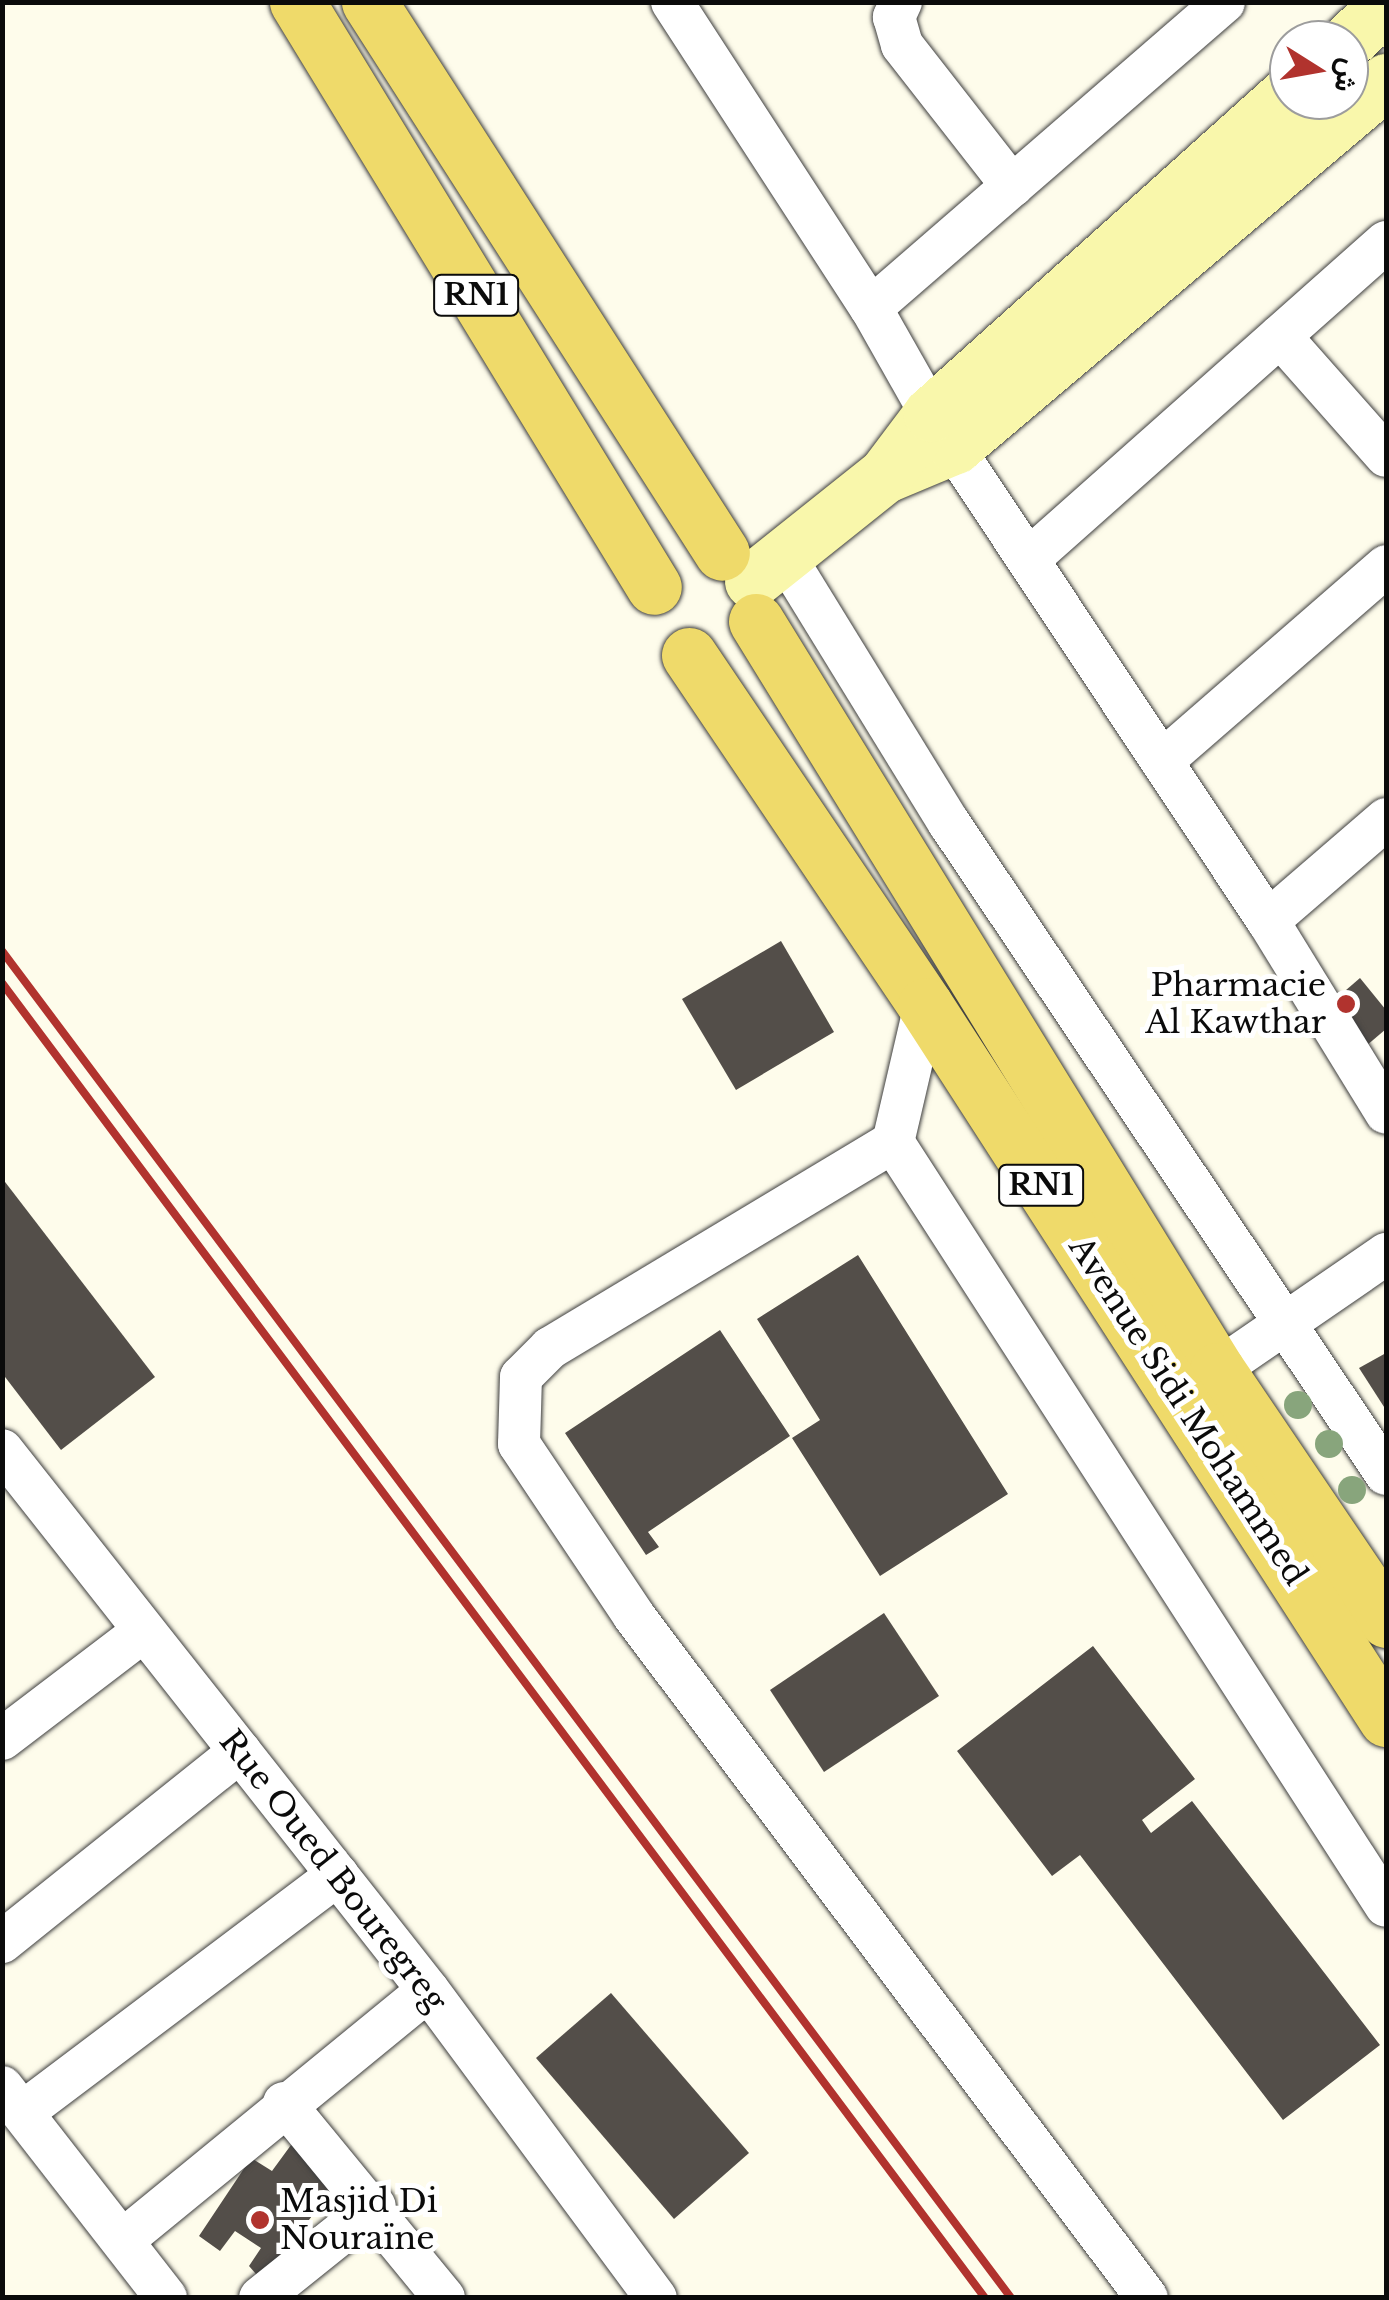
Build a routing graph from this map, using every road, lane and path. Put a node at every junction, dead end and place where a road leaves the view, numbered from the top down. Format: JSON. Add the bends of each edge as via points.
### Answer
{"nodes":[{"id":1,"x":297,"y":2,"type":"edge"},
{"id":2,"x":369,"y":2,"type":"edge"},
{"id":3,"x":672,"y":2,"type":"edge"},
{"id":4,"x":901,"y":2,"type":"edge"},
{"id":5,"x":1224,"y":2,"type":"edge"},
{"id":6,"x":1386,"y":82,"type":"edge"},
{"id":7,"x":1269,"y":112,"type":"edge"},
{"id":8,"x":1012,"y":186,"type":"junction"},
{"id":9,"x":1386,"y":242,"type":"edge"},
{"id":10,"x":871,"y":308,"type":"junction"},
{"id":11,"x":1280,"y":336,"type":"junction"},
{"id":12,"x":943,"y":430,"type":"junction"},
{"id":13,"x":1386,"y":456,"type":"edge"},
{"id":14,"x":1030,"y":558,"type":"junction"},
{"id":15,"x":1386,"y":566,"type":"edge"},
{"id":16,"x":753,"y":577,"type":"junction"},
{"id":17,"x":654,"y":588,"type":"junction"},
{"id":18,"x":689,"y":655,"type":"junction"},
{"id":19,"x":1162,"y":762,"type":"junction"},
{"id":20,"x":1386,"y":819,"type":"edge"},
{"id":21,"x":1268,"y":921,"type":"junction"},
{"id":22,"x":925,"y":1005,"type":"junction"},
{"id":23,"x":1386,"y":1113,"type":"edge"},
{"id":24,"x":893,"y":1142,"type":"junction"},
{"id":25,"x":1386,"y":1254,"type":"edge"},
{"id":26,"x":1286,"y":1322,"type":"junction"},
{"id":27,"x":1198,"y":1383,"type":"junction"},
{"id":28,"x":2,"y":1450,"type":"edge"},
{"id":29,"x":1386,"y":1474,"type":"edge"},
{"id":30,"x":1386,"y":1620,"type":"edge"},
{"id":31,"x":144,"y":1632,"type":"junction"},
{"id":32,"x":1386,"y":1719,"type":"edge"},
{"id":33,"x":5,"y":1732,"type":"edge"},
{"id":34,"x":240,"y":1751,"type":"junction"},
{"id":35,"x":338,"y":1875,"type":"junction"},
{"id":36,"x":1386,"y":1906,"type":"edge"},
{"id":37,"x":2,"y":1942,"type":"edge"},
{"id":38,"x":428,"y":1990,"type":"junction"},
{"id":39,"x":13,"y":2100,"type":"edge"},
{"id":40,"x":284,"y":2103,"type":"junction"},
{"id":41,"x":375,"y":2206,"type":"junction"},
{"id":42,"x":123,"y":2240,"type":"junction"},
{"id":43,"x":166,"y":2298,"type":"edge"},
{"id":44,"x":260,"y":2298,"type":"edge"},
{"id":45,"x":444,"y":2298,"type":"edge"},
{"id":46,"x":656,"y":2298,"type":"edge"},
{"id":47,"x":1147,"y":2298,"type":"edge"}],
"edges":[{"from":1,"to":17,"type":"main road","number":"RN1"},
{"from":2,"to":16,"type":"main road","name":"Avenue Sidi Mohammed","number":"RN1"},
{"from":3,"to":10,"type":"street"},
{"from":4,"to":8,"type":"street","via":[[894,17],[902,45]]},
{"from":5,"to":8,"type":"street"},
{"from":6,"to":12,"type":"street"},
{"from":7,"to":12,"type":"street"},
{"from":8,"to":10,"type":"street"},
{"from":9,"to":11,"type":"street"},
{"from":10,"to":12,"type":"street"},
{"from":11,"to":13,"type":"street"},
{"from":11,"to":14,"type":"street"},
{"from":12,"to":14,"type":"street"},
{"from":12,"to":16,"type":"street"},
{"from":14,"to":19,"type":"street"},
{"from":15,"to":19,"type":"street"},
{"from":16,"to":17,"type":"main road","via":[[694,552],[669,564]]},
{"from":16,"to":18,"type":"main road","via":[[741,644],[716,656]]},
{"from":16,"to":26,"type":"street","via":[[980,872],[1192,1194]]},
{"from":16,"to":27,"type":"main road","name":"Avenue Sidi Mohammed","number":"RN1"},
{"from":17,"to":18,"type":"main road","number":"RN1","via":[[653,616],[666,640]]},
{"from":18,"to":22,"type":"main road","name":"Avenue Sidi Mohammed","number":"RN1"},
{"from":19,"to":21,"type":"street"},
{"from":20,"to":21,"type":"street"},
{"from":21,"to":23,"type":"street"},
{"from":22,"to":24,"type":"street"},
{"from":22,"to":27,"type":"main road","name":"Avenue Sidi Mohammed","number":"RN1"},
{"from":24,"to":36,"type":"street"},
{"from":24,"to":47,"type":"street","via":[[550,1348],[520,1377],[519,1444],[634,1616]]},
{"from":25,"to":26,"type":"street"},
{"from":26,"to":27,"type":"street"},
{"from":26,"to":29,"type":"street"},
{"from":27,"to":30,"type":"main road","name":"Avenue Sidi Mohammed","number":"RN1"},
{"from":27,"to":32,"type":"main road","name":"Avenue Sidi Mohammed","number":"RN1"},
{"from":28,"to":31,"type":"street","name":"Rue Oued Bouregreg"},
{"from":31,"to":33,"type":"street"},
{"from":31,"to":34,"type":"street","name":"Rue Oued Bouregreg"},
{"from":34,"to":35,"type":"street","name":"Rue Oued Bouregreg"},
{"from":34,"to":37,"type":"street"},
{"from":35,"to":38,"type":"street","name":"Rue Oued Bouregreg"},
{"from":35,"to":39,"type":"street"},
{"from":38,"to":40,"type":"street"},
{"from":38,"to":46,"type":"street","name":"Rue Oued Bouregreg"},
{"from":39,"to":42,"type":"street"},
{"from":40,"to":41,"type":"street"},
{"from":40,"to":42,"type":"street"},
{"from":41,"to":44,"type":"street"},
{"from":41,"to":45,"type":"street"},
{"from":42,"to":43,"type":"street"}]}
